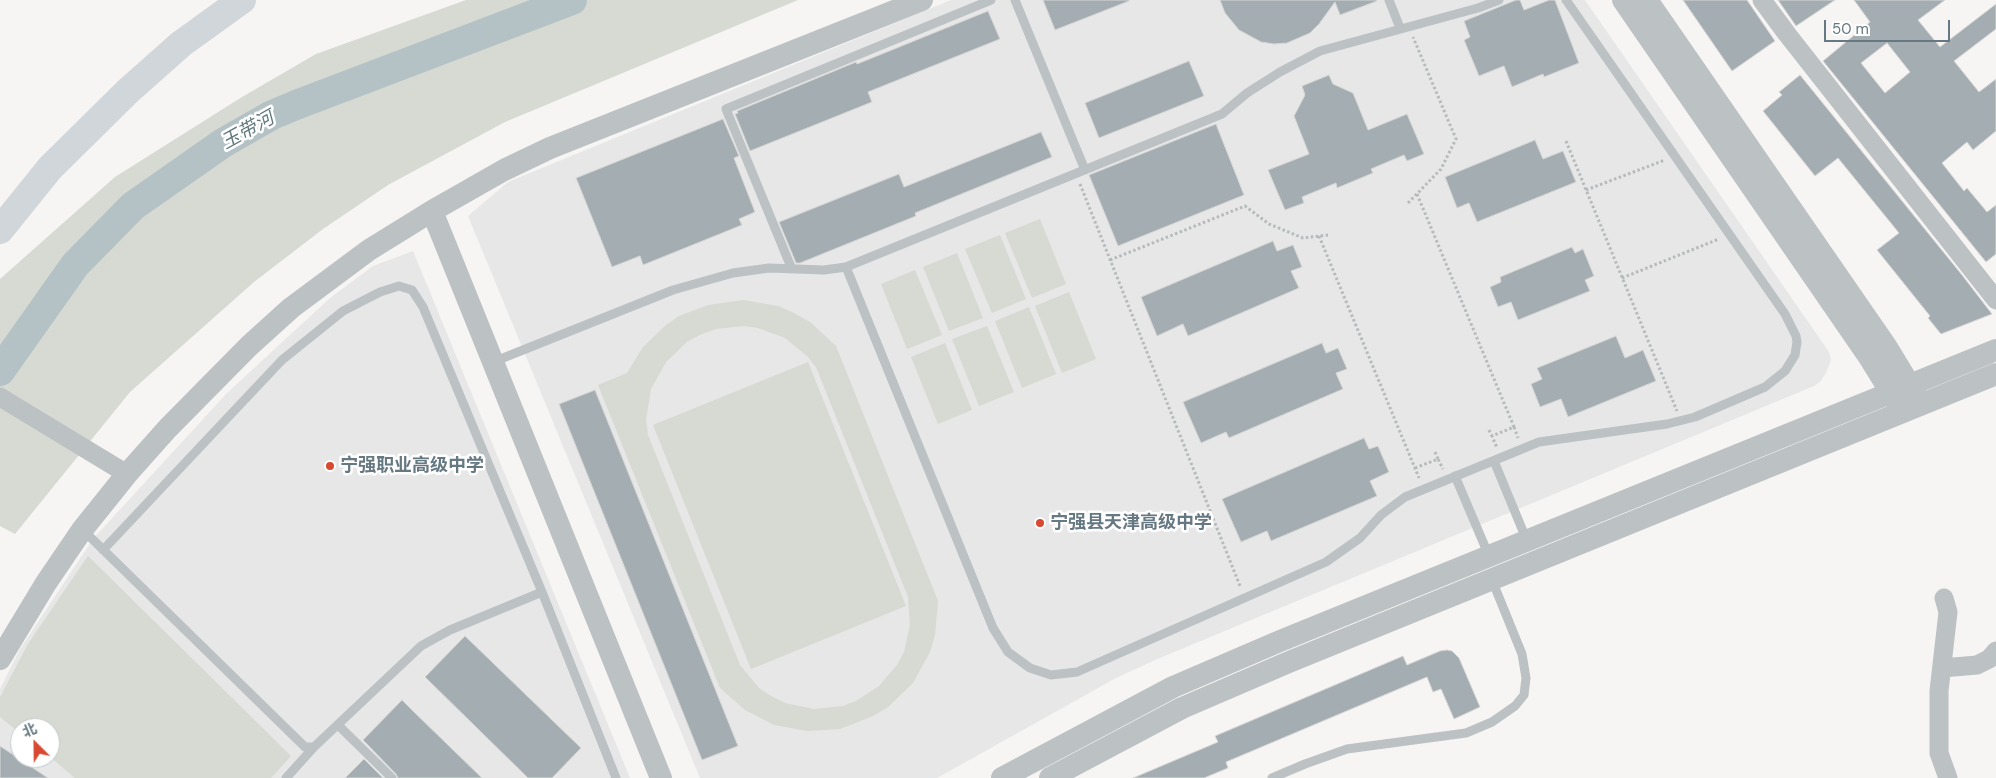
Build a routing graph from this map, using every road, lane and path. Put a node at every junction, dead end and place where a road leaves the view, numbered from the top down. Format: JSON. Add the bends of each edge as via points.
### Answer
{"nodes":[{"id":1,"x":922,"y":0,"type":"edge"},
{"id":2,"x":991,"y":0,"type":"edge"},
{"id":3,"x":1015,"y":0,"type":"edge"},
{"id":4,"x":1389,"y":0,"type":"edge"},
{"id":5,"x":1499,"y":0,"type":"edge"},
{"id":6,"x":1566,"y":0,"type":"edge"},
{"id":7,"x":1623,"y":0,"type":"edge"},
{"id":8,"x":1647,"y":0,"type":"edge"},
{"id":9,"x":1762,"y":0,"type":"edge"},
{"id":10,"x":230,"y":3,"type":"edge"},
{"id":11,"x":1404,"y":27,"type":"junction"},
{"id":12,"x":1566,"y":141,"type":"dead end"},
{"id":13,"x":1675,"y":157,"type":"junction"},
{"id":14,"x":1080,"y":172,"type":"junction"},
{"id":15,"x":1586,"y":190,"type":"junction"},
{"id":16,"x":1416,"y":194,"type":"junction"},
{"id":17,"x":1408,"y":203,"type":"dead end"},
{"id":18,"x":432,"y":211,"type":"junction"},
{"id":19,"x":0,"y":230,"type":"edge"},
{"id":20,"x":1328,"y":235,"type":"dead end"},
{"id":21,"x":1730,"y":235,"type":"junction"},
{"id":22,"x":1319,"y":236,"type":"junction"},
{"id":23,"x":1110,"y":260,"type":"junction"},
{"id":24,"x":791,"y":267,"type":"junction"},
{"id":25,"x":846,"y":267,"type":"junction"},
{"id":26,"x":1622,"y":278,"type":"junction"},
{"id":27,"x":1996,"y":300,"type":"edge"},
{"id":28,"x":1996,"y":350,"type":"edge"},
{"id":29,"x":493,"y":362,"type":"junction"},
{"id":30,"x":1996,"y":374,"type":"edge"},
{"id":31,"x":1900,"y":389,"type":"junction"},
{"id":32,"x":0,"y":397,"type":"edge"},
{"id":33,"x":1912,"y":408,"type":"junction"},
{"id":34,"x":1681,"y":421,"type":"junction"},
{"id":35,"x":1489,"y":430,"type":"dead end"},
{"id":36,"x":1492,"y":436,"type":"junction"},
{"id":37,"x":1498,"y":450,"type":"dead end"},
{"id":38,"x":1435,"y":452,"type":"dead end"},
{"id":39,"x":1438,"y":459,"type":"junction"},
{"id":40,"x":1494,"y":461,"type":"junction"},
{"id":41,"x":1415,"y":468,"type":"junction"},
{"id":42,"x":1444,"y":472,"type":"dead end"},
{"id":43,"x":127,"y":474,"type":"junction"},
{"id":44,"x":1456,"y":476,"type":"junction"},
{"id":45,"x":1423,"y":489,"type":"junction"},
{"id":46,"x":82,"y":530,"type":"junction"},
{"id":47,"x":1527,"y":540,"type":"junction"},
{"id":48,"x":103,"y":550,"type":"junction"},
{"id":49,"x":1489,"y":556,"type":"junction"},
{"id":50,"x":1492,"y":580,"type":"junction"},
{"id":51,"x":542,"y":592,"type":"junction"},
{"id":52,"x":1245,"y":598,"type":"junction"},
{"id":53,"x":1944,"y":598,"type":"dead end"},
{"id":54,"x":1996,"y":651,"type":"edge"},
{"id":55,"x":0,"y":659,"type":"edge"},
{"id":56,"x":1942,"y":668,"type":"junction"},
{"id":57,"x":338,"y":725,"type":"junction"},
{"id":58,"x":314,"y":747,"type":"junction"},
{"id":59,"x":286,"y":778,"type":"edge"},
{"id":60,"x":392,"y":778,"type":"edge"},
{"id":61,"x":616,"y":778,"type":"edge"},
{"id":62,"x":661,"y":778,"type":"edge"},
{"id":63,"x":1002,"y":778,"type":"edge"},
{"id":64,"x":1050,"y":778,"type":"edge"},
{"id":65,"x":1272,"y":778,"type":"edge"},
{"id":66,"x":1948,"y":778,"type":"edge"}],
"edges":[{"from":1,"to":18,"type":"street","via":[[550,148]]},
{"from":2,"to":24,"type":"lane","via":[[726,109]]},
{"from":3,"to":14,"type":"lane"},
{"from":4,"to":11,"type":"lane"},
{"from":5,"to":11,"type":"lane"},
{"from":6,"to":13,"type":"lane"},
{"from":7,"to":31,"type":"street","via":[[1863,349]]},
{"from":8,"to":31,"type":"street","via":[[1880,338]]},
{"from":9,"to":27,"type":"street"},
{"from":10,"to":19,"type":"highway","via":[[128,90],[50,168]]},
{"from":11,"to":14,"type":"lane","via":[[1351,41],[1302,59],[1247,93],[1222,114]]},
{"from":11,"to":16,"type":"path","via":[[1456,140],[1441,169]]},
{"from":12,"to":15,"type":"path"},
{"from":13,"to":15,"type":"path"},
{"from":13,"to":21,"type":"lane"},
{"from":14,"to":23,"type":"path"},
{"from":14,"to":25,"type":"lane"},
{"from":15,"to":26,"type":"path"},
{"from":16,"to":17,"type":"path"},
{"from":16,"to":36,"type":"path","via":[[1514,428]]},
{"from":18,"to":29,"type":"street"},
{"from":18,"to":43,"type":"street","via":[[369,250],[291,308],[209,385]]},
{"from":20,"to":22,"type":"path"},
{"from":21,"to":26,"type":"path"},
{"from":21,"to":34,"type":"lane","via":[[1785,314],[1796,336],[1795,355],[1785,371],[1765,388]]},
{"from":22,"to":23,"type":"path","via":[[1303,238],[1269,224],[1245,206]]},
{"from":22,"to":41,"type":"path"},
{"from":23,"to":52,"type":"path"},
{"from":24,"to":25,"type":"lane","via":[[824,270]]},
{"from":24,"to":29,"type":"lane","via":[[733,273],[673,290]]},
{"from":25,"to":52,"type":"lane","via":[[993,628],[1008,652],[1030,668],[1051,675],[1077,672]]},
{"from":26,"to":34,"type":"path"},
{"from":28,"to":31,"type":"street"},
{"from":29,"to":62,"type":"street"},
{"from":30,"to":33,"type":"street"},
{"from":31,"to":33,"type":"street"},
{"from":31,"to":47,"type":"street"},
{"from":32,"to":43,"type":"street"},
{"from":33,"to":50,"type":"street"},
{"from":34,"to":40,"type":"lane","via":[[1539,442]]},
{"from":35,"to":36,"type":"path"},
{"from":36,"to":37,"type":"path"},
{"from":38,"to":39,"type":"path"},
{"from":39,"to":41,"type":"path"},
{"from":39,"to":42,"type":"path"},
{"from":40,"to":44,"type":"lane"},
{"from":40,"to":47,"type":"lane"},
{"from":41,"to":45,"type":"path"},
{"from":43,"to":46,"type":"street"},
{"from":44,"to":45,"type":"lane"},
{"from":44,"to":49,"type":"lane"},
{"from":45,"to":52,"type":"lane","via":[[1405,497],[1381,515],[1360,538],[1326,562]]},
{"from":46,"to":48,"type":"lane"},
{"from":46,"to":55,"type":"street"},
{"from":47,"to":49,"type":"street"},
{"from":48,"to":51,"type":"lane","via":[[282,360],[343,311],[399,286],[412,290],[423,307]]},
{"from":48,"to":58,"type":"lane","via":[[305,746]]},
{"from":49,"to":63,"type":"street","via":[[1173,687]]},
{"from":50,"to":64,"type":"street","via":[[1182,708]]},
{"from":50,"to":65,"type":"lane","via":[[1522,654],[1526,678],[1524,695],[1515,706],[1492,722],[1466,733],[1347,749]]},
{"from":51,"to":57,"type":"lane","via":[[450,630],[421,646]]},
{"from":51,"to":61,"type":"lane"},
{"from":53,"to":56,"type":"street","via":[[1948,612]]},
{"from":54,"to":56,"type":"street","via":[[1977,665]]},
{"from":56,"to":66,"type":"street","via":[[1939,753]]},
{"from":57,"to":58,"type":"lane"},
{"from":57,"to":60,"type":"lane"},
{"from":58,"to":59,"type":"lane"}]}
